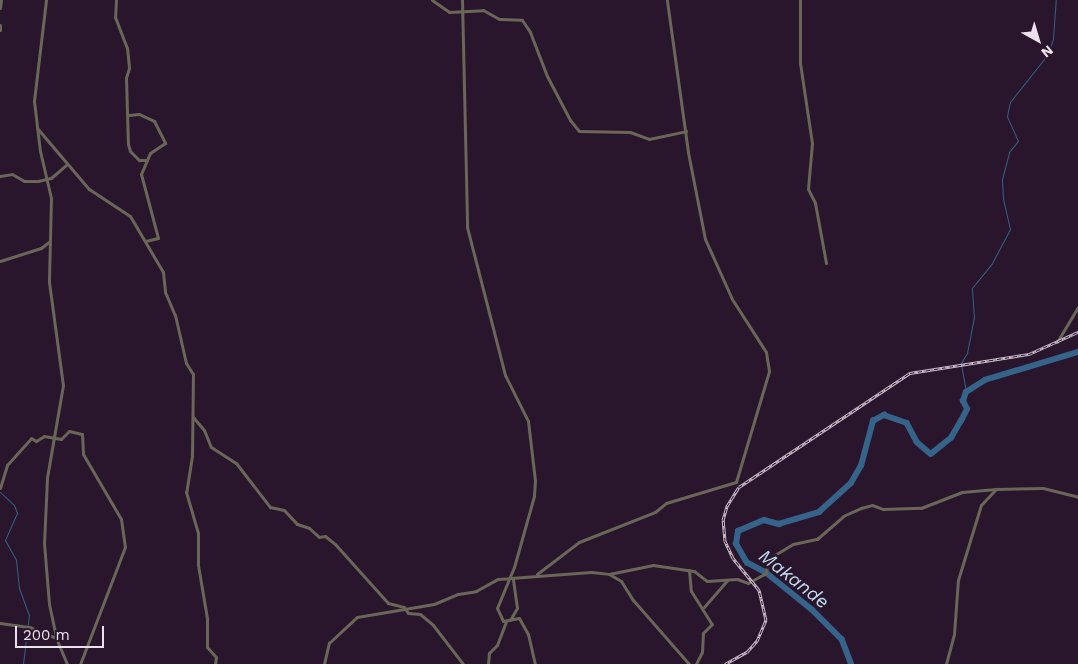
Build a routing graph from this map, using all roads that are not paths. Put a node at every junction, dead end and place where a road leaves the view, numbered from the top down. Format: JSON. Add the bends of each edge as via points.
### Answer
{"nodes":[{"id":1,"x":1,"y":0,"type":"edge"},
{"id":2,"x":46,"y":0,"type":"edge"},
{"id":3,"x":116,"y":0,"type":"edge"},
{"id":4,"x":432,"y":0,"type":"edge"},
{"id":5,"x":462,"y":0,"type":"edge"},
{"id":6,"x":667,"y":0,"type":"edge"},
{"id":7,"x":800,"y":0,"type":"edge"},
{"id":8,"x":0,"y":8,"type":"edge"},
{"id":9,"x":462,"y":14,"type":"junction"},
{"id":10,"x":0,"y":25,"type":"edge"},
{"id":11,"x":0,"y":30,"type":"edge"},
{"id":12,"x":129,"y":115,"type":"junction"},
{"id":13,"x":36,"y":128,"type":"junction"},
{"id":14,"x":686,"y":131,"type":"junction"},
{"id":15,"x":147,"y":160,"type":"junction"},
{"id":16,"x":66,"y":165,"type":"junction"},
{"id":17,"x":0,"y":176,"type":"edge"},
{"id":18,"x":47,"y":180,"type":"junction"},
{"id":19,"x":50,"y":240,"type":"junction"},
{"id":20,"x":145,"y":241,"type":"junction"},
{"id":21,"x":0,"y":260,"type":"edge"},
{"id":22,"x":826,"y":263,"type":"dead end"},
{"id":23,"x":1078,"y":307,"type":"edge"},
{"id":24,"x":1057,"y":342,"type":"dead end"},
{"id":25,"x":193,"y":416,"type":"junction"},
{"id":26,"x":56,"y":440,"type":"junction"},
{"id":27,"x":0,"y":488,"type":"edge"},
{"id":28,"x":996,"y":490,"type":"junction"},
{"id":29,"x":1078,"y":496,"type":"edge"},
{"id":30,"x":689,"y":570,"type":"junction"},
{"id":31,"x":537,"y":574,"type":"junction"},
{"id":32,"x":610,"y":574,"type":"junction"},
{"id":33,"x":508,"y":578,"type":"junction"},
{"id":34,"x":513,"y":578,"type":"junction"},
{"id":35,"x":727,"y":581,"type":"junction"},
{"id":36,"x":704,"y":608,"type":"junction"},
{"id":37,"x":405,"y":610,"type":"junction"},
{"id":38,"x":508,"y":621,"type":"junction"},
{"id":39,"x":0,"y":623,"type":"edge"},
{"id":40,"x":56,"y":638,"type":"junction"},
{"id":41,"x":67,"y":664,"type":"edge"},
{"id":42,"x":80,"y":664,"type":"edge"},
{"id":43,"x":215,"y":664,"type":"edge"},
{"id":44,"x":324,"y":664,"type":"edge"},
{"id":45,"x":463,"y":664,"type":"edge"},
{"id":46,"x":488,"y":664,"type":"edge"},
{"id":47,"x":535,"y":664,"type":"edge"},
{"id":48,"x":689,"y":664,"type":"edge"},
{"id":49,"x":696,"y":664,"type":"edge"},
{"id":50,"x":946,"y":664,"type":"edge"}],
"edges":[{"from":1,"to":8,"type":"street"},
{"from":2,"to":13,"type":"street","via":[[34,89]]},
{"from":3,"to":12,"type":"street","via":[[115,17],[127,48]]},
{"from":4,"to":9,"type":"street","via":[[444,10]]},
{"from":5,"to":9,"type":"street"},
{"from":6,"to":14,"type":"street"},
{"from":7,"to":22,"type":"street","via":[[800,63],[812,143],[808,189],[815,203]]},
{"from":9,"to":14,"type":"street","via":[[483,10],[498,19],[522,20],[566,114],[579,132],[630,132],[649,138]]},
{"from":9,"to":33,"type":"street","via":[[467,227],[505,375],[528,421],[533,463],[534,496]]},
{"from":10,"to":11,"type":"street"},
{"from":12,"to":15,"type":"street","via":[[130,151],[139,160]]},
{"from":12,"to":15,"type":"street","via":[[139,114],[154,121],[165,143]]},
{"from":13,"to":16,"type":"street","via":[[50,140]]},
{"from":13,"to":18,"type":"street"},
{"from":14,"to":31,"type":"street","via":[[705,239],[732,299],[768,359],[767,377],[737,480],[702,494],[666,503],[655,512],[579,542]]},
{"from":15,"to":20,"type":"street","via":[[140,174],[158,238]]},
{"from":16,"to":18,"type":"street"},
{"from":16,"to":20,"type":"street","via":[[89,189],[130,216]]},
{"from":17,"to":18,"type":"street","via":[[12,174],[24,181]]},
{"from":18,"to":19,"type":"street","via":[[52,208]]},
{"from":19,"to":21,"type":"street","via":[[41,248]]},
{"from":19,"to":26,"type":"street","via":[[49,287],[59,339],[63,385]]},
{"from":20,"to":25,"type":"street","via":[[163,272],[165,292],[175,314],[186,363],[192,369]]},
{"from":23,"to":24,"type":"street"},
{"from":25,"to":37,"type":"street","via":[[211,447],[236,463],[270,507],[284,510],[297,524],[313,530],[319,537],[326,536],[367,577],[388,604]]},
{"from":25,"to":43,"type":"street","via":[[192,458],[186,475],[186,494],[198,532],[198,565],[208,618],[207,647],[216,657]]},
{"from":26,"to":27,"type":"street","via":[[43,436],[24,443],[7,465]]},
{"from":26,"to":40,"type":"street","via":[[47,478],[44,532],[48,592]]},
{"from":26,"to":42,"type":"street","via":[[68,432],[82,434],[83,454],[124,528],[123,556],[99,609],[95,630]]},
{"from":28,"to":29,"type":"street","via":[[1043,488]]},
{"from":28,"to":35,"type":"street","via":[[962,492],[921,508],[883,509],[872,505],[861,508],[843,516],[817,539],[794,544],[768,559],[766,573],[749,583]]},
{"from":28,"to":50,"type":"street","via":[[977,511],[958,580],[954,634]]},
{"from":30,"to":32,"type":"street","via":[[642,565]]},
{"from":30,"to":35,"type":"street","via":[[706,580]]},
{"from":30,"to":36,"type":"street","via":[[691,591]]},
{"from":31,"to":32,"type":"street"},
{"from":31,"to":34,"type":"street"},
{"from":32,"to":48,"type":"street","via":[[621,581],[633,600]]},
{"from":33,"to":34,"type":"street"},
{"from":33,"to":37,"type":"street","via":[[498,579],[476,591]]},
{"from":33,"to":38,"type":"street","via":[[504,594],[496,606],[501,620]]},
{"from":34,"to":38,"type":"street","via":[[517,608]]},
{"from":35,"to":36,"type":"street"},
{"from":36,"to":49,"type":"street","via":[[712,624],[703,633],[702,652]]},
{"from":37,"to":44,"type":"street","via":[[352,619],[327,645]]},
{"from":37,"to":45,"type":"street","via":[[420,614],[433,625]]},
{"from":38,"to":46,"type":"street","via":[[489,654]]},
{"from":38,"to":47,"type":"street","via":[[519,618],[528,634]]},
{"from":39,"to":40,"type":"street","via":[[29,627]]},
{"from":40,"to":41,"type":"street"}]}
